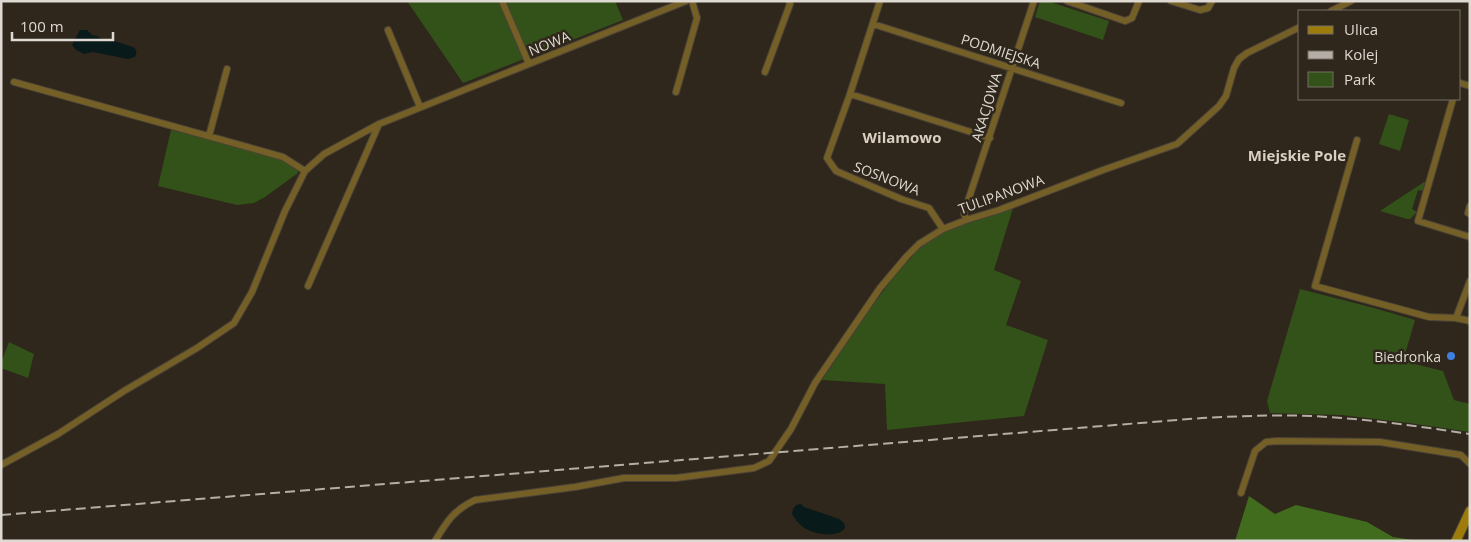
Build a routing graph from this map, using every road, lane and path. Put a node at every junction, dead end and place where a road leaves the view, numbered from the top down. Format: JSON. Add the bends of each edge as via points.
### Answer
{"nodes":[{"id":1,"x":502,"y":1,"type":"edge"},
{"id":2,"x":686,"y":1,"type":"edge"},
{"id":3,"x":692,"y":1,"type":"edge"},
{"id":4,"x":789,"y":1,"type":"edge"},
{"id":5,"x":880,"y":1,"type":"edge"},
{"id":6,"x":1034,"y":1,"type":"edge"},
{"id":7,"x":1067,"y":1,"type":"edge"},
{"id":8,"x":1139,"y":1,"type":"edge"},
{"id":9,"x":1171,"y":1,"type":"edge"},
{"id":10,"x":1212,"y":1,"type":"edge"},
{"id":11,"x":1351,"y":1,"type":"edge"},
{"id":12,"x":1340,"y":6,"type":"edge"},
{"id":13,"x":873,"y":24,"type":"junction"},
{"id":14,"x":1298,"y":28,"type":"edge"},
{"id":15,"x":388,"y":30,"type":"dead end"},
{"id":16,"x":529,"y":64,"type":"junction"},
{"id":17,"x":1011,"y":67,"type":"junction"},
{"id":18,"x":226,"y":68,"type":"dead end"},
{"id":19,"x":765,"y":72,"type":"dead end"},
{"id":20,"x":14,"y":82,"type":"dead end"},
{"id":21,"x":676,"y":92,"type":"dead end"},
{"id":22,"x":850,"y":94,"type":"junction"},
{"id":23,"x":1453,"y":100,"type":"edge"},
{"id":24,"x":1121,"y":103,"type":"dead end"},
{"id":25,"x":420,"y":107,"type":"junction"},
{"id":26,"x":379,"y":124,"type":"junction"},
{"id":27,"x":209,"y":136,"type":"junction"},
{"id":28,"x":990,"y":138,"type":"junction"},
{"id":29,"x":1357,"y":140,"type":"dead end"},
{"id":30,"x":305,"y":171,"type":"junction"},
{"id":31,"x":1470,"y":206,"type":"edge"},
{"id":32,"x":1470,"y":214,"type":"edge"},
{"id":33,"x":966,"y":220,"type":"junction"},
{"id":34,"x":943,"y":229,"type":"junction"},
{"id":35,"x":1470,"y":237,"type":"edge"},
{"id":36,"x":1470,"y":280,"type":"edge"},
{"id":37,"x":308,"y":286,"type":"dead end"},
{"id":38,"x":1456,"y":318,"type":"junction"},
{"id":39,"x":1470,"y":321,"type":"edge"},
{"id":40,"x":1470,"y":464,"type":"edge"},
{"id":41,"x":1,"y":465,"type":"edge"},
{"id":42,"x":1241,"y":493,"type":"dead end"},
{"id":43,"x":1470,"y":511,"type":"edge"},
{"id":44,"x":435,"y":541,"type":"edge"},
{"id":45,"x":1456,"y":541,"type":"edge"}],
"edges":[{"from":1,"to":16,"type":"street"},
{"from":2,"to":16,"type":"street","name":"NOWA"},
{"from":3,"to":21,"type":"street","via":[[697,18]]},
{"from":4,"to":19,"type":"street"},
{"from":5,"to":13,"type":"street"},
{"from":6,"to":17,"type":"street","name":"AKACJOWA"},
{"from":7,"to":8,"type":"street","via":[[1126,21],[1132,18]]},
{"from":9,"to":10,"type":"street","via":[[1200,10],[1208,8]]},
{"from":11,"to":12,"type":"street"},
{"from":13,"to":17,"type":"street","name":"PODMIEJSKA"},
{"from":13,"to":22,"type":"street"},
{"from":14,"to":33,"type":"street","name":"TULIPANOWA","via":[[1239,59],[1226,96],[1219,106],[1177,144]]},
{"from":15,"to":25,"type":"street"},
{"from":16,"to":25,"type":"street","name":"NOWA"},
{"from":17,"to":24,"type":"street","name":"PODMIEJSKA"},
{"from":17,"to":28,"type":"street","name":"AKACJOWA"},
{"from":18,"to":27,"type":"street"},
{"from":20,"to":27,"type":"street"},
{"from":22,"to":28,"type":"street"},
{"from":22,"to":34,"type":"street","name":"SOSNOWA","via":[[827,158],[836,171],[929,208]]},
{"from":23,"to":35,"type":"street","via":[[1418,221]]},
{"from":25,"to":26,"type":"street","name":"NOWA"},
{"from":26,"to":30,"type":"street","name":"NOWA","via":[[324,154]]},
{"from":26,"to":37,"type":"street"},
{"from":27,"to":30,"type":"street","via":[[283,157]]},
{"from":28,"to":33,"type":"street","name":"AKACJOWA","via":[[964,213]]},
{"from":29,"to":38,"type":"street","via":[[1315,286],[1429,317]]},
{"from":30,"to":41,"type":"street","via":[[284,211],[252,292],[234,323],[58,434]]},
{"from":31,"to":32,"type":"street"},
{"from":33,"to":34,"type":"street","name":"TULIPANOWA"},
{"from":34,"to":44,"type":"street","name":"TULIPANOWA","via":[[919,244],[880,288],[815,383],[791,429],[769,461],[754,468],[676,478],[624,478],[475,500],[448,519]]},
{"from":36,"to":38,"type":"street"},
{"from":38,"to":39,"type":"street"},
{"from":40,"to":42,"type":"street","via":[[1461,455],[1380,442],[1266,442],[1255,451]]},
{"from":43,"to":45,"type":"street"}]}
